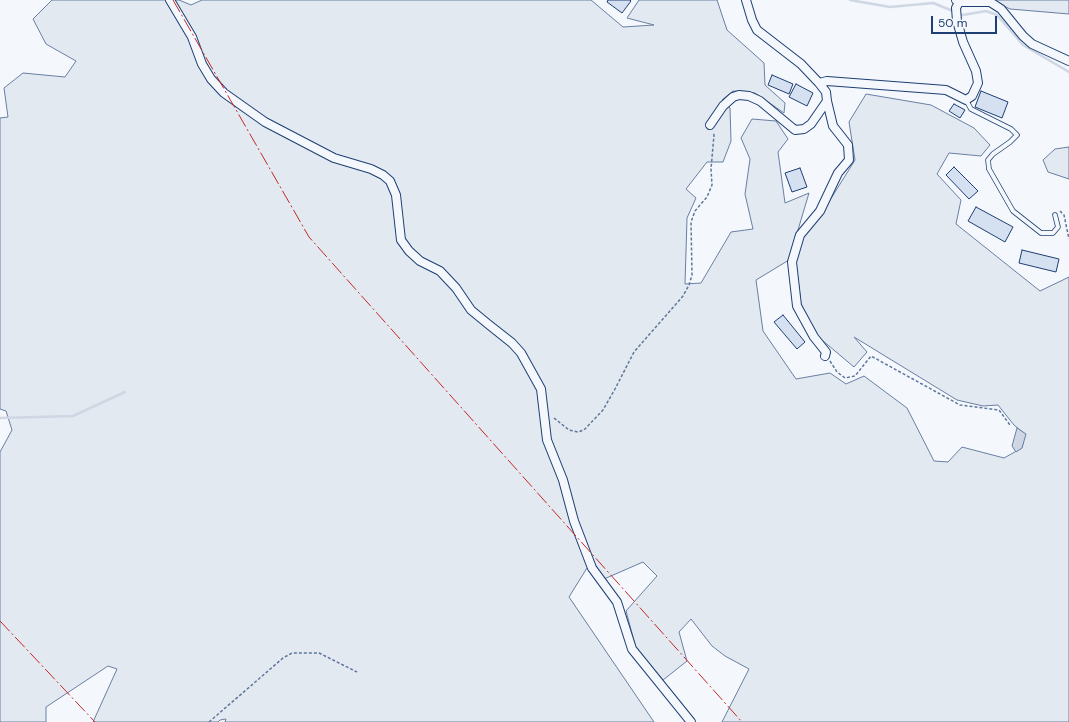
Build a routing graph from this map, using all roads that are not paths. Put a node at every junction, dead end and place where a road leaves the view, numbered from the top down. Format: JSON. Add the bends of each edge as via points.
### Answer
{"nodes":[{"id":1,"x":170,"y":0,"type":"edge"},
{"id":2,"x":746,"y":0,"type":"edge"},
{"id":3,"x":957,"y":3,"type":"edge"},
{"id":4,"x":1069,"y":61,"type":"edge"},
{"id":5,"x":819,"y":83,"type":"junction"},
{"id":6,"x":966,"y":100,"type":"junction"},
{"id":7,"x":827,"y":102,"type":"junction"},
{"id":8,"x":710,"y":125,"type":"road end"},
{"id":9,"x":1055,"y":215,"type":"dead end"},
{"id":10,"x":825,"y":356,"type":"road end"},
{"id":11,"x":691,"y":722,"type":"edge"}],
"edges":[{"from":1,"to":11,"type":"street","via":[[192,37],[210,79],[224,93],[264,122],[334,158],[371,169],[390,181],[396,195],[401,240],[409,251],[420,261],[440,271],[471,310],[521,353],[541,389],[547,440],[592,568],[617,602],[632,649]]},
{"from":2,"to":5,"type":"street","via":[[757,30],[800,64]]},
{"from":3,"to":4,"type":"street","via":[[990,2],[1001,9],[1032,44]]},
{"from":3,"to":6,"type":"street","via":[[957,21],[978,83],[972,96]]},
{"from":5,"to":6,"type":"street","via":[[827,81],[946,90]]},
{"from":5,"to":7,"type":"street","via":[[826,92]]},
{"from":6,"to":9,"type":"lane","via":[[971,109],[1011,128],[1017,135],[988,160],[989,169],[1013,211],[1040,233],[1053,233],[1058,228]]},
{"from":7,"to":8,"type":"street","via":[[811,124],[804,129],[795,130],[760,101],[739,95],[723,106]]},
{"from":7,"to":10,"type":"street","via":[[833,126],[848,145],[849,160],[838,173],[820,212],[800,235],[792,262],[797,306],[814,338],[826,352]]}]}
